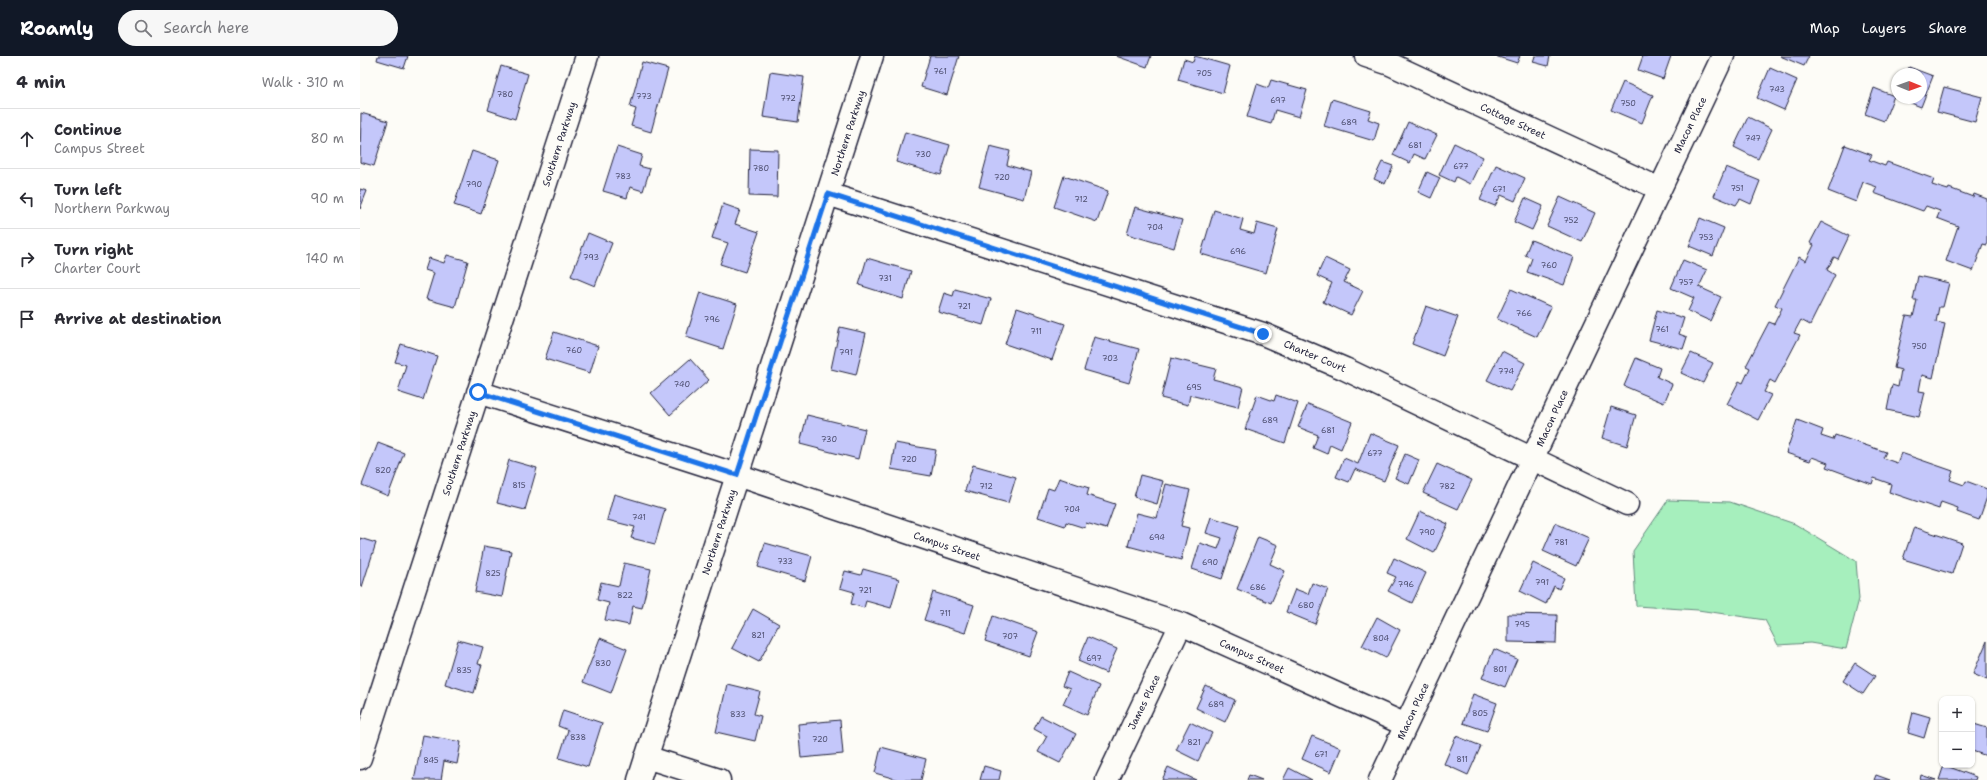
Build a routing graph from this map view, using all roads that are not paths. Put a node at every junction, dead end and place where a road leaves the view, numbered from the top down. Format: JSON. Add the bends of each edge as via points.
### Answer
{"nodes":[{"id":1,"x":587,"y":56,"type":"edge"},
{"id":2,"x":872,"y":56,"type":"edge"},
{"id":3,"x":1366,"y":56,"type":"edge"},
{"id":4,"x":1724,"y":56,"type":"edge"},
{"id":5,"x":1660,"y":189,"type":"junction"},
{"id":6,"x":828,"y":194,"type":"junction"},
{"id":7,"x":478,"y":392,"type":"junction"},
{"id":8,"x":1533,"y":458,"type":"junction"},
{"id":9,"x":737,"y":475,"type":"junction"},
{"id":10,"x":1627,"y":504,"type":"dead end"},
{"id":11,"x":1181,"y":624,"type":"junction"},
{"id":12,"x":1406,"y":725,"type":"junction"},
{"id":13,"x":646,"y":757,"type":"junction"},
{"id":14,"x":360,"y":758,"type":"edge"},
{"id":15,"x":639,"y":780,"type":"edge"},
{"id":16,"x":719,"y":780,"type":"edge"},
{"id":17,"x":1107,"y":780,"type":"edge"},
{"id":18,"x":1380,"y":780,"type":"edge"}],
"edges":[{"from":1,"to":7,"type":"street","name":"Southern Parkway"},
{"from":2,"to":6,"type":"street","name":"Northern Parkway"},
{"from":3,"to":5,"type":"street","name":"Cottage Street","via":[[1390,64]]},
{"from":4,"to":5,"type":"street","name":"Macon Place"},
{"from":5,"to":8,"type":"street","name":"Macon Place"},
{"from":6,"to":8,"type":"street","name":"Charter Court","via":[[1263,334],[1345,369]]},
{"from":6,"to":9,"type":"street","name":"Northern Parkway"},
{"from":7,"to":9,"type":"street","name":"Campus Street"},
{"from":7,"to":14,"type":"street","name":"Southern Parkway"},
{"from":8,"to":10,"type":"street","name":"Charter Court"},
{"from":8,"to":12,"type":"street","name":"Macon Place"},
{"from":9,"to":11,"type":"street","name":"Campus Street"},
{"from":9,"to":13,"type":"street","name":"Northern Parkway"},
{"from":11,"to":12,"type":"street","name":"Campus Street"},
{"from":11,"to":17,"type":"street","name":"James Place"},
{"from":12,"to":18,"type":"street","name":"Macon Place"},
{"from":13,"to":15,"type":"street","name":"Northern Parkway"},
{"from":13,"to":16,"type":"street"}]}
